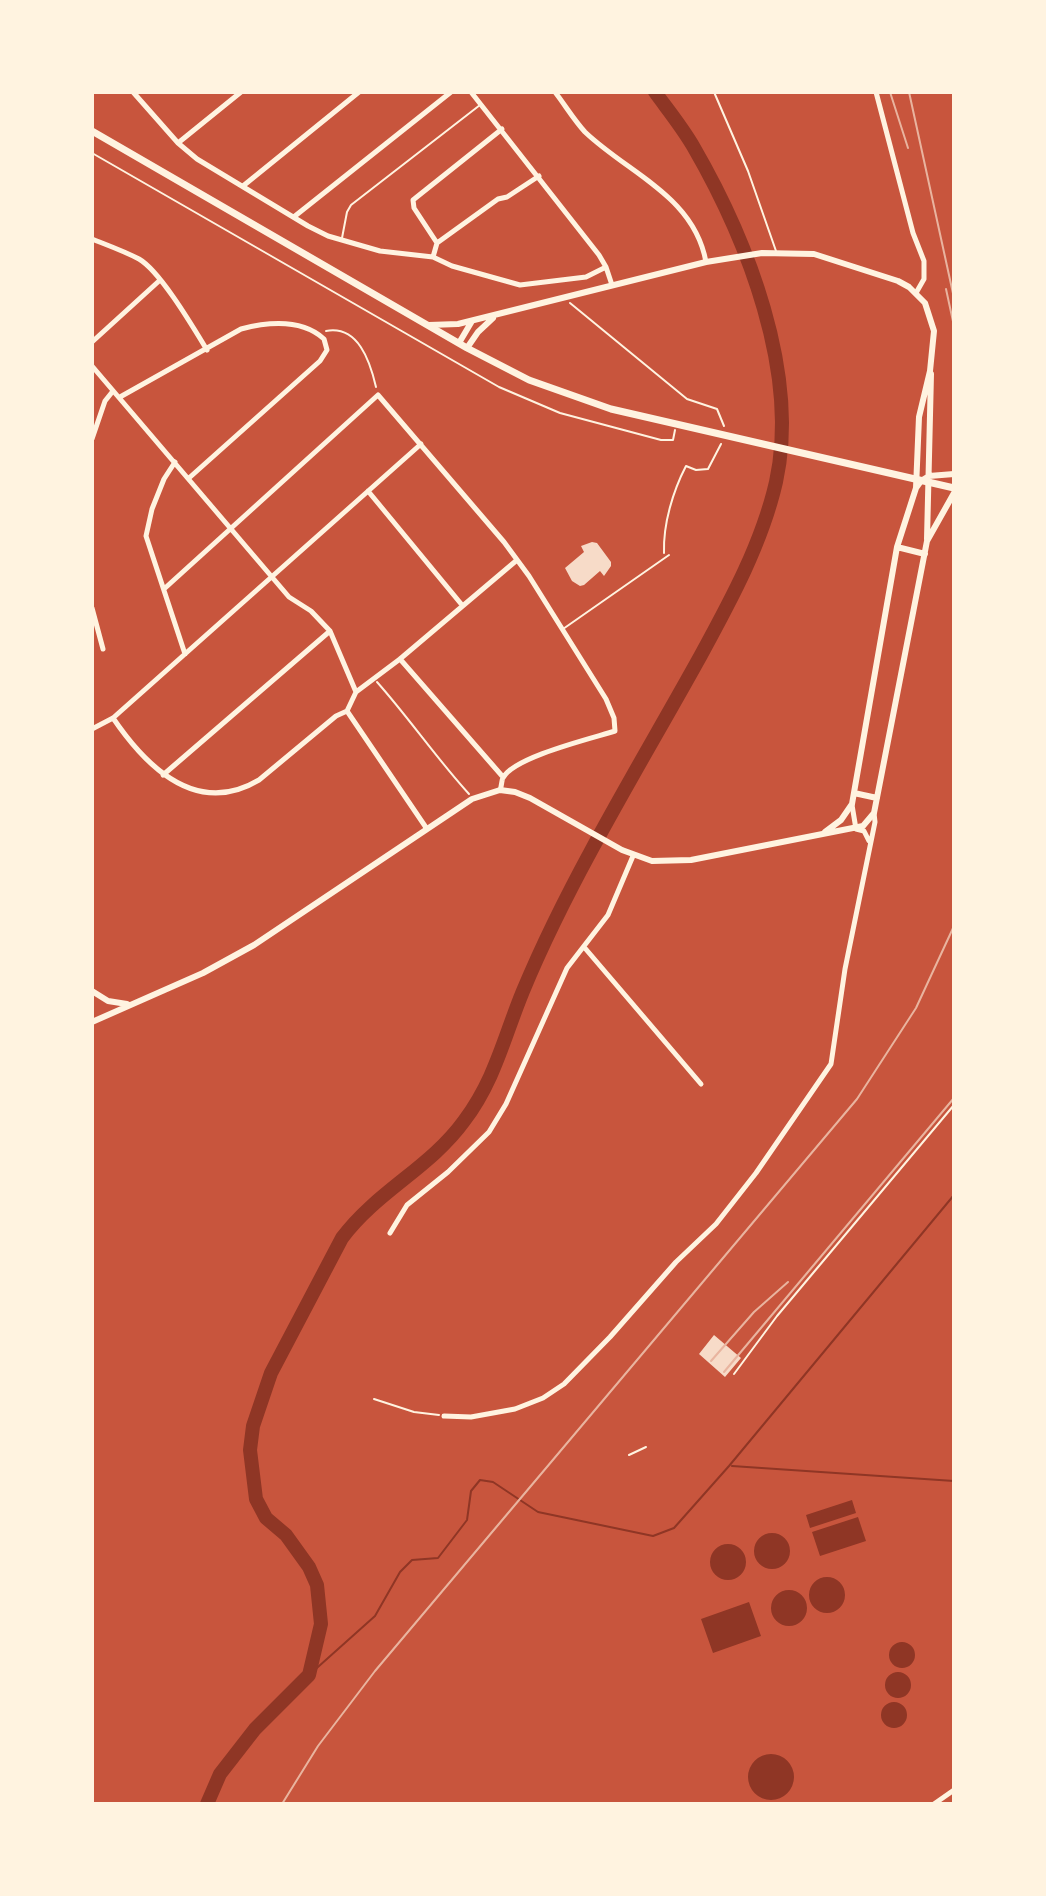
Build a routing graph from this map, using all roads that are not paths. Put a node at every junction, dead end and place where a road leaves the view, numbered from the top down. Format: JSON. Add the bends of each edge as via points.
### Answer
{"nodes":[{"id":1,"x":133,"y":92,"type":"edge"},
{"id":2,"x":241,"y":92,"type":"edge"},
{"id":3,"x":359,"y":92,"type":"edge"},
{"id":4,"x":451,"y":92,"type":"edge"},
{"id":5,"x":471,"y":92,"type":"edge"},
{"id":6,"x":555,"y":92,"type":"edge"},
{"id":7,"x":714,"y":92,"type":"edge"},
{"id":8,"x":876,"y":92,"type":"edge"},
{"id":9,"x":481,"y":104,"type":"junction"},
{"id":10,"x":502,"y":129,"type":"junction"},
{"id":11,"x":92,"y":131,"type":"edge"},
{"id":12,"x":178,"y":143,"type":"junction"},
{"id":13,"x":539,"y":176,"type":"junction"},
{"id":14,"x":243,"y":186,"type":"junction"},
{"id":15,"x":295,"y":216,"type":"junction"},
{"id":16,"x":92,"y":239,"type":"edge"},
{"id":17,"x":342,"y":239,"type":"junction"},
{"id":18,"x":437,"y":243,"type":"junction"},
{"id":19,"x":774,"y":252,"type":"junction"},
{"id":20,"x":433,"y":257,"type":"junction"},
{"id":21,"x":706,"y":262,"type":"junction"},
{"id":22,"x":606,"y":267,"type":"junction"},
{"id":23,"x":159,"y":281,"type":"junction"},
{"id":24,"x":612,"y":285,"type":"junction"},
{"id":25,"x":916,"y":293,"type":"junction"},
{"id":26,"x":499,"y":314,"type":"junction"},
{"id":27,"x":472,"y":321,"type":"junction"},
{"id":28,"x":429,"y":325,"type":"junction"},
{"id":29,"x":92,"y":342,"type":"edge"},
{"id":30,"x":459,"y":343,"type":"junction"},
{"id":31,"x":467,"y":348,"type":"junction"},
{"id":32,"x":207,"y":350,"type":"junction"},
{"id":33,"x":92,"y":366,"type":"edge"},
{"id":34,"x":930,"y":371,"type":"junction"},
{"id":35,"x":113,"y":391,"type":"junction"},
{"id":36,"x":120,"y":397,"type":"junction"},
{"id":37,"x":92,"y":439,"type":"edge"},
{"id":38,"x":421,"y":444,"type":"junction"},
{"id":39,"x":175,"y":462,"type":"junction"},
{"id":40,"x":954,"y":474,"type":"edge"},
{"id":41,"x":929,"y":476,"type":"junction"},
{"id":42,"x":189,"y":478,"type":"junction"},
{"id":43,"x":916,"y":488,"type":"junction"},
{"id":44,"x":954,"y":490,"type":"edge"},
{"id":45,"x":368,"y":491,"type":"junction"},
{"id":46,"x":231,"y":527,"type":"junction"},
{"id":47,"x":927,"y":541,"type":"junction"},
{"id":48,"x":897,"y":547,"type":"junction"},
{"id":49,"x":925,"y":554,"type":"junction"},
{"id":50,"x":669,"y":555,"type":"dead end"},
{"id":51,"x":517,"y":560,"type":"junction"},
{"id":52,"x":272,"y":577,"type":"junction"},
{"id":53,"x":164,"y":589,"type":"junction"},
{"id":54,"x":462,"y":605,"type":"junction"},
{"id":55,"x":92,"y":608,"type":"edge"},
{"id":56,"x":562,"y":629,"type":"junction"},
{"id":57,"x":330,"y":631,"type":"junction"},
{"id":58,"x":103,"y":649,"type":"dead end"},
{"id":59,"x":185,"y":654,"type":"junction"},
{"id":60,"x":400,"y":659,"type":"junction"},
{"id":61,"x":356,"y":692,"type":"junction"},
{"id":62,"x":347,"y":711,"type":"junction"},
{"id":63,"x":113,"y":718,"type":"junction"},
{"id":64,"x":92,"y":729,"type":"edge"},
{"id":65,"x":163,"y":775,"type":"junction"},
{"id":66,"x":503,"y":777,"type":"junction"},
{"id":67,"x":500,"y":790,"type":"junction"},
{"id":68,"x":854,"y":793,"type":"junction"},
{"id":69,"x":877,"y":798,"type":"junction"},
{"id":70,"x":852,"y":804,"type":"junction"},
{"id":71,"x":874,"y":813,"type":"junction"},
{"id":72,"x":427,"y":829,"type":"junction"},
{"id":73,"x":856,"y":829,"type":"junction"},
{"id":74,"x":824,"y":833,"type":"junction"},
{"id":75,"x":869,"y":841,"type":"junction"},
{"id":76,"x":633,"y":856,"type":"junction"},
{"id":77,"x":584,"y":947,"type":"junction"},
{"id":78,"x":92,"y":991,"type":"edge"},
{"id":79,"x":131,"y":1005,"type":"junction"},
{"id":80,"x":92,"y":1022,"type":"edge"},
{"id":81,"x":700,"y":1083,"type":"dead end"},
{"id":82,"x":954,"y":1105,"type":"edge"},
{"id":83,"x":390,"y":1233,"type":"dead end"},
{"id":84,"x":734,"y":1374,"type":"dead end"},
{"id":85,"x":444,"y":1416,"type":"road end"},
{"id":86,"x":646,"y":1447,"type":"dead end"},
{"id":87,"x":629,"y":1455,"type":"dead end"},
{"id":88,"x":954,"y":1790,"type":"edge"},
{"id":89,"x":934,"y":1804,"type":"edge"}],
"edges":[{"from":1,"to":12,"type":"street"},
{"from":2,"to":12,"type":"street"},
{"from":3,"to":14,"type":"street"},
{"from":4,"to":15,"type":"street"},
{"from":5,"to":9,"type":"street"},
{"from":6,"to":21,"type":"street","via":[[587,134],[686,212]]},
{"from":7,"to":19,"type":"lane","via":[[748,171]]},
{"from":8,"to":25,"type":"street","via":[[924,261],[924,279]]},
{"from":9,"to":10,"type":"street"},
{"from":9,"to":17,"type":"lane","via":[[351,205]]},
{"from":10,"to":13,"type":"street"},
{"from":10,"to":18,"type":"street","via":[[413,200]]},
{"from":11,"to":28,"type":"main road"},
{"from":12,"to":14,"type":"street"},
{"from":13,"to":18,"type":"street"},
{"from":13,"to":22,"type":"street"},
{"from":14,"to":15,"type":"street"},
{"from":15,"to":17,"type":"street"},
{"from":16,"to":23,"type":"street","via":[[140,259]]},
{"from":17,"to":20,"type":"street","via":[[380,251]]},
{"from":18,"to":20,"type":"street"},
{"from":19,"to":21,"type":"street"},
{"from":19,"to":25,"type":"street","via":[[833,259],[898,281]]},
{"from":20,"to":22,"type":"street","via":[[520,285],[586,277]]},
{"from":21,"to":24,"type":"street"},
{"from":22,"to":24,"type":"street"},
{"from":23,"to":29,"type":"street"},
{"from":23,"to":32,"type":"street"},
{"from":24,"to":26,"type":"street"},
{"from":25,"to":34,"type":"street","via":[[934,331]]},
{"from":26,"to":27,"type":"street"},
{"from":26,"to":31,"type":"street"},
{"from":27,"to":28,"type":"street"},
{"from":27,"to":30,"type":"street"},
{"from":28,"to":30,"type":"main road"},
{"from":30,"to":31,"type":"main road"},
{"from":31,"to":44,"type":"main road","via":[[556,391],[611,409]]},
{"from":32,"to":36,"type":"street"},
{"from":32,"to":42,"type":"street","via":[[257,325],[290,325],[317,333],[327,347],[320,361]]},
{"from":33,"to":35,"type":"street"},
{"from":34,"to":41,"type":"street"},
{"from":34,"to":43,"type":"street","via":[[919,417]]},
{"from":35,"to":36,"type":"street"},
{"from":35,"to":37,"type":"street"},
{"from":36,"to":39,"type":"street"},
{"from":38,"to":45,"type":"street"},
{"from":38,"to":46,"type":"street","via":[[378,395]]},
{"from":38,"to":51,"type":"street"},
{"from":39,"to":42,"type":"street"},
{"from":39,"to":53,"type":"street","via":[[152,509],[146,536]]},
{"from":40,"to":41,"type":"street"},
{"from":41,"to":43,"type":"street"},
{"from":41,"to":47,"type":"street"},
{"from":42,"to":46,"type":"street"},
{"from":43,"to":48,"type":"street"},
{"from":44,"to":47,"type":"street"},
{"from":45,"to":52,"type":"street"},
{"from":45,"to":54,"type":"street"},
{"from":46,"to":52,"type":"street"},
{"from":46,"to":53,"type":"street"},
{"from":47,"to":49,"type":"street"},
{"from":48,"to":49,"type":"street"},
{"from":48,"to":68,"type":"street"},
{"from":49,"to":69,"type":"street"},
{"from":50,"to":56,"type":"lane"},
{"from":51,"to":54,"type":"street"},
{"from":51,"to":56,"type":"street"},
{"from":52,"to":57,"type":"street"},
{"from":52,"to":59,"type":"street"},
{"from":53,"to":59,"type":"street"},
{"from":54,"to":60,"type":"street"},
{"from":55,"to":58,"type":"street"},
{"from":56,"to":66,"type":"street","via":[[606,699],[615,731],[573,741]]},
{"from":57,"to":61,"type":"street"},
{"from":57,"to":65,"type":"street"},
{"from":59,"to":63,"type":"street"},
{"from":60,"to":61,"type":"street"},
{"from":60,"to":66,"type":"street"},
{"from":61,"to":62,"type":"street"},
{"from":62,"to":65,"type":"street","via":[[245,788],[198,792]]},
{"from":62,"to":72,"type":"street"},
{"from":63,"to":64,"type":"street"},
{"from":63,"to":65,"type":"street"},
{"from":66,"to":67,"type":"street"},
{"from":67,"to":72,"type":"street","via":[[472,799]]},
{"from":67,"to":76,"type":"street","via":[[530,798]]},
{"from":68,"to":69,"type":"street"},
{"from":68,"to":70,"type":"street"},
{"from":69,"to":71,"type":"street"},
{"from":70,"to":73,"type":"street"},
{"from":70,"to":74,"type":"street"},
{"from":71,"to":73,"type":"street"},
{"from":71,"to":75,"type":"street"},
{"from":72,"to":79,"type":"street","via":[[254,945]]},
{"from":73,"to":74,"type":"street"},
{"from":73,"to":75,"type":"street"},
{"from":74,"to":76,"type":"street","via":[[681,861]]},
{"from":75,"to":85,"type":"street","via":[[831,1064],[741,1194],[564,1384],[515,1409]]},
{"from":76,"to":77,"type":"street","via":[[608,915]]},
{"from":77,"to":81,"type":"street"},
{"from":77,"to":83,"type":"street","via":[[567,968],[489,1132],[407,1205]]},
{"from":78,"to":79,"type":"street","via":[[108,1001]]},
{"from":79,"to":80,"type":"street"},
{"from":82,"to":84,"type":"lane"},
{"from":86,"to":87,"type":"lane"},
{"from":88,"to":89,"type":"street"}]}
